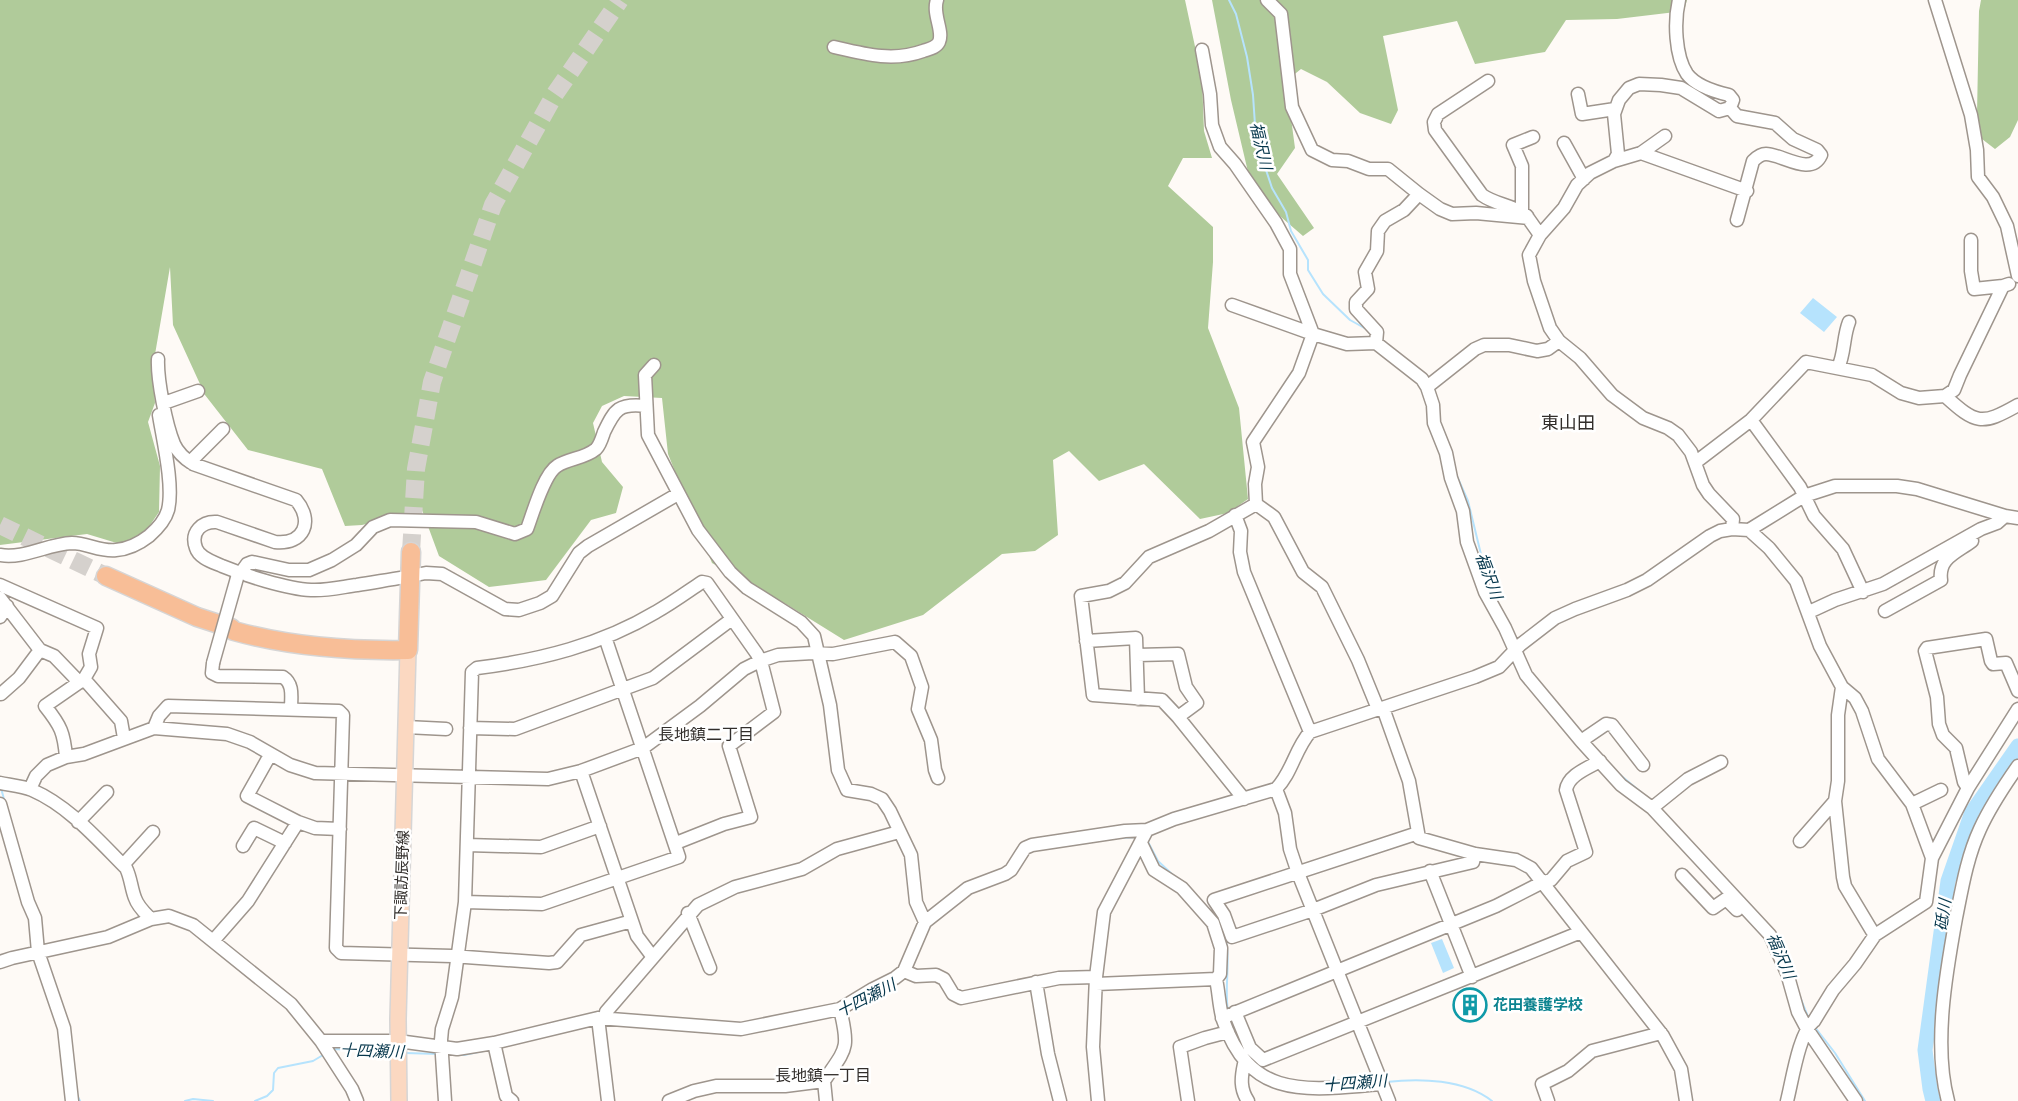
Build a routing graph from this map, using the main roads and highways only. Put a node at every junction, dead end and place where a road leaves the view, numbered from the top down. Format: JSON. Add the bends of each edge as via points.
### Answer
{"nodes":[{"id":1,"x":411,"y":552,"type":"tunnel mouth"},
{"id":2,"x":106,"y":576,"type":"tunnel mouth"},
{"id":3,"x":408,"y":647,"type":"junction"},
{"id":4,"x":399,"y":1101,"type":"edge"}],
"edges":[{"from":1,"to":3,"type":"highway"},
{"from":2,"to":3,"type":"highway","via":[[231,628],[339,644]]},
{"from":3,"to":4,"type":"main road","name":"下諏訪辰野線"}]}
